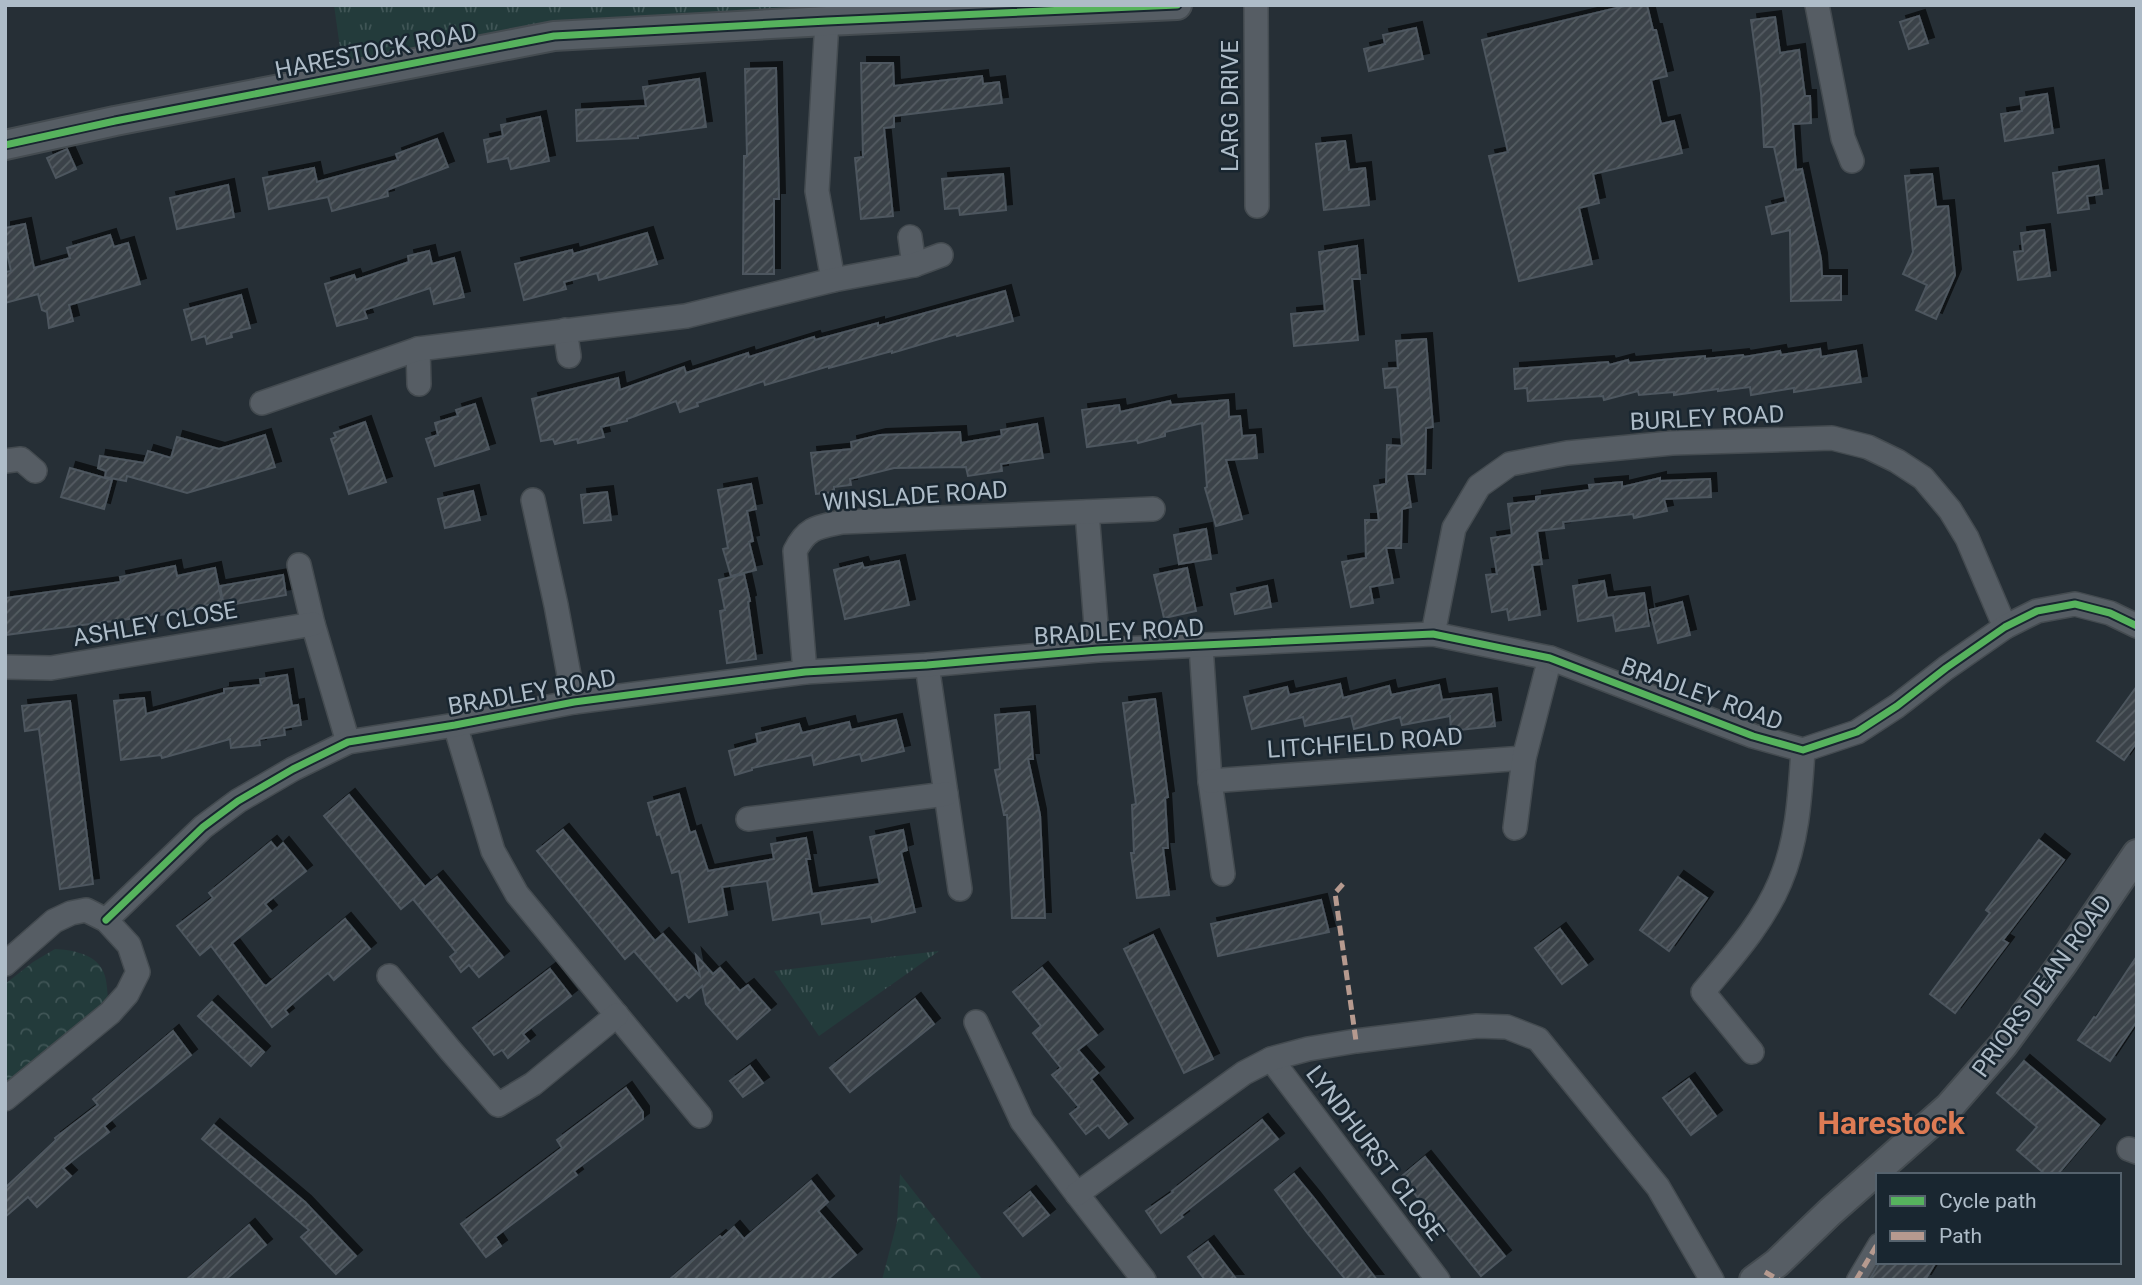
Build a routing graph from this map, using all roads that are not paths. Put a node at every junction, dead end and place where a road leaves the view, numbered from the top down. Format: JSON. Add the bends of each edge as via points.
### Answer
{"nodes":[{"id":1,"x":1176,"y":5,"type":"edge"},
{"id":2,"x":1256,"y":5,"type":"edge"},
{"id":3,"x":1817,"y":5,"type":"edge"},
{"id":4,"x":827,"y":20,"type":"junction"},
{"id":5,"x":5,"y":145,"type":"edge"},
{"id":6,"x":1852,"y":161,"type":"dead end"},
{"id":7,"x":1257,"y":206,"type":"dead end"},
{"id":8,"x":910,"y":237,"type":"dead end"},
{"id":9,"x":941,"y":255,"type":"dead end"},
{"id":10,"x":914,"y":265,"type":"junction"},
{"id":11,"x":833,"y":280,"type":"junction"},
{"id":12,"x":565,"y":330,"type":"junction"},
{"id":13,"x":418,"y":349,"type":"junction"},
{"id":14,"x":569,"y":356,"type":"dead end"},
{"id":15,"x":419,"y":384,"type":"dead end"},
{"id":16,"x":262,"y":403,"type":"dead end"},
{"id":17,"x":5,"y":461,"type":"edge"},
{"id":18,"x":35,"y":471,"type":"dead end"},
{"id":19,"x":533,"y":500,"type":"dead end"},
{"id":20,"x":1153,"y":509,"type":"dead end"},
{"id":21,"x":1087,"y":512,"type":"junction"},
{"id":22,"x":299,"y":565,"type":"dead end"},
{"id":23,"x":313,"y":624,"type":"junction"},
{"id":24,"x":2137,"y":626,"type":"edge"},
{"id":25,"x":2005,"y":627,"type":"junction"},
{"id":26,"x":1433,"y":634,"type":"junction"},
{"id":27,"x":1200,"y":646,"type":"junction"},
{"id":28,"x":1098,"y":650,"type":"junction"},
{"id":29,"x":1550,"y":658,"type":"junction"},
{"id":30,"x":927,"y":665,"type":"junction"},
{"id":31,"x":5,"y":667,"type":"edge"},
{"id":32,"x":805,"y":672,"type":"junction"},
{"id":33,"x":575,"y":702,"type":"junction"},
{"id":34,"x":455,"y":725,"type":"junction"},
{"id":35,"x":348,"y":742,"type":"junction"},
{"id":36,"x":1803,"y":750,"type":"junction"},
{"id":37,"x":1524,"y":758,"type":"junction"},
{"id":38,"x":1210,"y":781,"type":"junction"},
{"id":39,"x":946,"y":794,"type":"junction"},
{"id":40,"x":748,"y":819,"type":"dead end"},
{"id":41,"x":1515,"y":828,"type":"dead end"},
{"id":42,"x":2137,"y":855,"type":"edge"},
{"id":43,"x":1223,"y":874,"type":"dead end"},
{"id":44,"x":960,"y":889,"type":"dead end"},
{"id":45,"x":106,"y":920,"type":"junction"},
{"id":46,"x":5,"y":964,"type":"edge"},
{"id":47,"x":389,"y":976,"type":"dead end"},
{"id":48,"x":617,"y":1015,"type":"junction"},
{"id":49,"x":976,"y":1022,"type":"dead end"},
{"id":50,"x":1752,"y":1052,"type":"dead end"},
{"id":51,"x":1270,"y":1059,"type":"junction"},
{"id":52,"x":5,"y":1099,"type":"edge"},
{"id":53,"x":700,"y":1116,"type":"dead end"},
{"id":54,"x":1077,"y":1194,"type":"junction"},
{"id":55,"x":1876,"y":1247,"type":"edge"},
{"id":56,"x":1766,"y":1277,"type":"edge"},
{"id":57,"x":1144,"y":1280,"type":"edge"},
{"id":58,"x":1438,"y":1280,"type":"edge"},
{"id":59,"x":1712,"y":1280,"type":"edge"},
{"id":60,"x":1856,"y":1280,"type":"edge"}],
"edges":[{"from":1,"to":4,"type":"street","name":"HARESTOCK ROAD"},
{"from":2,"to":7,"type":"street","name":"LARG DRIVE"},
{"from":3,"to":6,"type":"street","via":[[1833,141]]},
{"from":4,"to":5,"type":"street","name":"HARESTOCK ROAD","via":[[554,36]]},
{"from":4,"to":11,"type":"street","via":[[817,191]]},
{"from":8,"to":10,"type":"street"},
{"from":9,"to":10,"type":"street"},
{"from":10,"to":11,"type":"street"},
{"from":11,"to":12,"type":"street","via":[[686,316]]},
{"from":12,"to":13,"type":"street"},
{"from":12,"to":14,"type":"street"},
{"from":13,"to":15,"type":"street"},
{"from":13,"to":16,"type":"street"},
{"from":17,"to":18,"type":"street","via":[[21,459]]},
{"from":19,"to":33,"type":"street"},
{"from":20,"to":21,"type":"street","name":"WINSLADE ROAD"},
{"from":21,"to":28,"type":"street"},
{"from":21,"to":32,"type":"street","name":"WINSLADE ROAD","via":[[842,522],[813,528],[795,551]]},
{"from":22,"to":23,"type":"street"},
{"from":23,"to":31,"type":"street","name":"ASHLEY CLOSE","via":[[51,668]]},
{"from":23,"to":35,"type":"street"},
{"from":24,"to":25,"type":"street","name":"BRADLEY ROAD","via":[[2075,604],[2037,611]]},
{"from":25,"to":26,"type":"street","name":"BURLEY ROAD","via":[[1967,538],[1923,478],[1868,447],[1832,438],[1672,443],[1566,453],[1510,464],[1479,486],[1454,528]]},
{"from":25,"to":36,"type":"street","name":"BRADLEY ROAD","via":[[1857,732]]},
{"from":26,"to":27,"type":"street","name":"BRADLEY ROAD"},
{"from":26,"to":29,"type":"street","name":"BRADLEY ROAD"},
{"from":27,"to":28,"type":"street","name":"BRADLEY ROAD"},
{"from":27,"to":38,"type":"street"},
{"from":28,"to":30,"type":"street","name":"BRADLEY ROAD"},
{"from":29,"to":36,"type":"street","name":"BRADLEY ROAD","via":[[1753,736]]},
{"from":29,"to":37,"type":"street"},
{"from":30,"to":32,"type":"street","name":"BRADLEY ROAD"},
{"from":30,"to":39,"type":"street"},
{"from":32,"to":33,"type":"street","name":"BRADLEY ROAD"},
{"from":33,"to":34,"type":"street","name":"BRADLEY ROAD"},
{"from":34,"to":35,"type":"street","name":"BRADLEY ROAD"},
{"from":34,"to":48,"type":"street","via":[[493,850],[517,894]]},
{"from":35,"to":45,"type":"street","name":"BRADLEY ROAD","via":[[238,801]]},
{"from":36,"to":50,"type":"street","via":[[1792,844],[1780,883],[1738,949],[1703,992]]},
{"from":37,"to":38,"type":"street","name":"LITCHFIELD ROAD"},
{"from":37,"to":41,"type":"street"},
{"from":38,"to":43,"type":"street"},
{"from":39,"to":40,"type":"street"},
{"from":39,"to":44,"type":"street"},
{"from":42,"to":56,"type":"street","name":"PRIORS DEAN ROAD","via":[[2003,1045],[1945,1111],[1830,1212]]},
{"from":45,"to":46,"type":"street","via":[[86,910],[71,913],[54,921]]},
{"from":45,"to":52,"type":"street","via":[[129,945],[138,972],[127,994]]},
{"from":47,"to":48,"type":"street","via":[[498,1105],[533,1084]]},
{"from":48,"to":53,"type":"street"},
{"from":49,"to":54,"type":"street","via":[[1022,1121]]},
{"from":51,"to":54,"type":"street"},
{"from":51,"to":58,"type":"street","name":"LYNDHURST CLOSE"},
{"from":51,"to":59,"type":"street","via":[[1356,1041],[1477,1026],[1507,1027],[1538,1039],[1658,1187]]},
{"from":54,"to":57,"type":"street"},
{"from":55,"to":60,"type":"street"}]}
